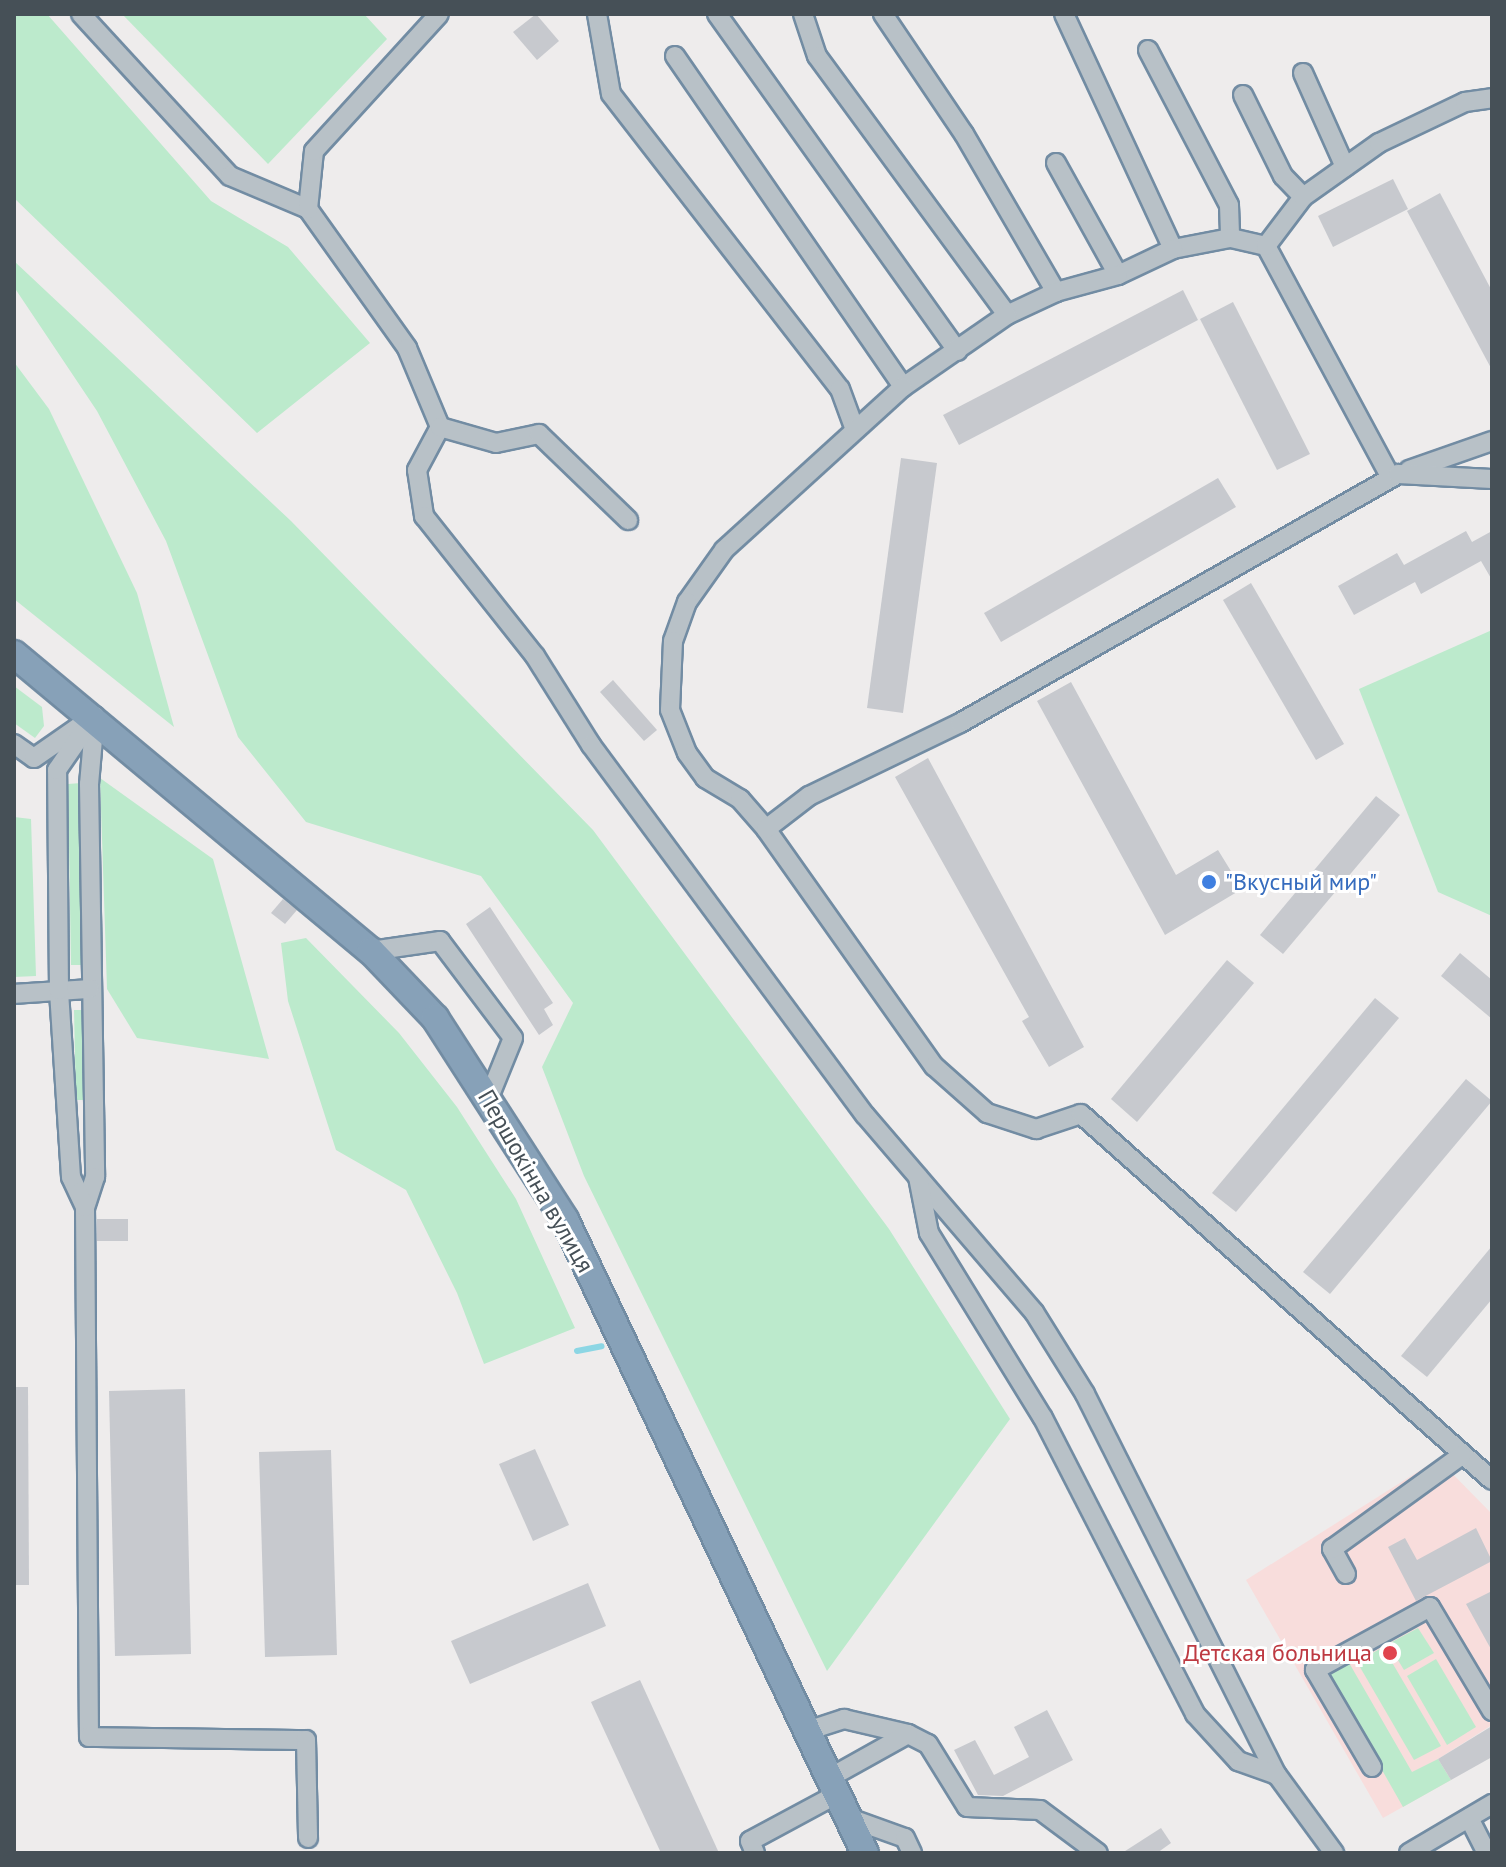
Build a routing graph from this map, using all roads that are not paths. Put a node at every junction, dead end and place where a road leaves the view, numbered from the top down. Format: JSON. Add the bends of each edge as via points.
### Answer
{"nodes":[{"id":1,"x":81,"y":14,"type":"edge"},
{"id":2,"x":439,"y":14,"type":"edge"},
{"id":3,"x":597,"y":14,"type":"edge"},
{"id":4,"x":717,"y":14,"type":"edge"},
{"id":5,"x":803,"y":14,"type":"edge"},
{"id":6,"x":883,"y":14,"type":"edge"},
{"id":7,"x":1064,"y":14,"type":"edge"},
{"id":8,"x":1148,"y":50,"type":"dead end"},
{"id":9,"x":675,"y":56,"type":"dead end"},
{"id":10,"x":1303,"y":73,"type":"dead end"},
{"id":11,"x":1243,"y":95,"type":"dead end"},
{"id":12,"x":1492,"y":98,"type":"edge"},
{"id":13,"x":1056,"y":163,"type":"dead end"},
{"id":14,"x":1345,"y":167,"type":"junction"},
{"id":15,"x":1303,"y":197,"type":"junction"},
{"id":16,"x":308,"y":209,"type":"junction"},
{"id":17,"x":1230,"y":238,"type":"junction"},
{"id":18,"x":1266,"y":246,"type":"junction"},
{"id":19,"x":1173,"y":249,"type":"junction"},
{"id":20,"x":1118,"y":275,"type":"junction"},
{"id":21,"x":1056,"y":292,"type":"junction"},
{"id":22,"x":1007,"y":315,"type":"junction"},
{"id":23,"x":957,"y":351,"type":"junction"},
{"id":24,"x":903,"y":387,"type":"junction"},
{"id":25,"x":440,"y":427,"type":"junction"},
{"id":26,"x":854,"y":427,"type":"junction"},
{"id":27,"x":1492,"y":441,"type":"edge"},
{"id":28,"x":1394,"y":476,"type":"junction"},
{"id":29,"x":1492,"y":479,"type":"edge"},
{"id":30,"x":628,"y":520,"type":"dead end"},
{"id":31,"x":14,"y":654,"type":"edge"},
{"id":32,"x":95,"y":716,"type":"junction"},
{"id":33,"x":14,"y":744,"type":"edge"},
{"id":34,"x":766,"y":829,"type":"junction"},
{"id":35,"x":371,"y":951,"type":"junction"},
{"id":36,"x":90,"y":989,"type":"junction"},
{"id":37,"x":59,"y":990,"type":"junction"},
{"id":38,"x":14,"y":994,"type":"edge"},
{"id":39,"x":489,"y":1097,"type":"junction"},
{"id":40,"x":917,"y":1174,"type":"junction"},
{"id":41,"x":85,"y":1207,"type":"junction"},
{"id":42,"x":1462,"y":1455,"type":"junction"},
{"id":43,"x":1492,"y":1480,"type":"edge"},
{"id":44,"x":1346,"y":1574,"type":"dead end"},
{"id":45,"x":1492,"y":1711,"type":"edge"},
{"id":46,"x":810,"y":1730,"type":"junction"},
{"id":47,"x":908,"y":1734,"type":"junction"},
{"id":48,"x":1372,"y":1767,"type":"dead end"},
{"id":49,"x":1277,"y":1775,"type":"junction"},
{"id":50,"x":835,"y":1785,"type":"junction"},
{"id":51,"x":1492,"y":1804,"type":"edge"},
{"id":52,"x":849,"y":1818,"type":"junction"},
{"id":53,"x":1469,"y":1818,"type":"junction"},
{"id":54,"x":308,"y":1838,"type":"dead end"},
{"id":55,"x":1482,"y":1847,"type":"edge"},
{"id":56,"x":755,"y":1853,"type":"edge"},
{"id":57,"x":865,"y":1853,"type":"edge"},
{"id":58,"x":912,"y":1853,"type":"edge"},
{"id":59,"x":1098,"y":1853,"type":"edge"},
{"id":60,"x":1334,"y":1853,"type":"edge"},
{"id":61,"x":1409,"y":1853,"type":"edge"}],
"edges":[{"from":1,"to":16,"type":"street","via":[[230,176]]},
{"from":2,"to":16,"type":"street","via":[[314,151]]},
{"from":3,"to":26,"type":"street","via":[[611,94],[840,389]]},
{"from":4,"to":23,"type":"street"},
{"from":5,"to":22,"type":"street","via":[[817,56]]},
{"from":6,"to":21,"type":"street","via":[[964,134]]},
{"from":7,"to":19,"type":"street"},
{"from":8,"to":17,"type":"street","via":[[1229,205]]},
{"from":9,"to":24,"type":"street"},
{"from":10,"to":14,"type":"street"},
{"from":11,"to":15,"type":"street","via":[[1283,176]]},
{"from":12,"to":14,"type":"street","via":[[1465,102]]},
{"from":13,"to":20,"type":"street"},
{"from":14,"to":15,"type":"street"},
{"from":15,"to":18,"type":"street"},
{"from":16,"to":25,"type":"street","via":[[407,348]]},
{"from":17,"to":18,"type":"street"},
{"from":17,"to":19,"type":"street"},
{"from":18,"to":28,"type":"street"},
{"from":19,"to":20,"type":"street"},
{"from":20,"to":21,"type":"street"},
{"from":21,"to":22,"type":"street"},
{"from":22,"to":23,"type":"street"},
{"from":23,"to":24,"type":"street"},
{"from":24,"to":26,"type":"street"},
{"from":25,"to":30,"type":"street","via":[[496,443],[539,434]]},
{"from":25,"to":40,"type":"street","via":[[417,470],[424,516],[535,656],[591,745],[856,1102]]},
{"from":26,"to":34,"type":"street","via":[[724,550],[687,602],[673,641],[670,710],[687,753],[705,778],[740,799]]},
{"from":27,"to":28,"type":"street"},
{"from":28,"to":29,"type":"street"},
{"from":28,"to":34,"type":"street","via":[[960,723],[809,796]]},
{"from":31,"to":32,"type":"highway","name":"Першокінна вулиця"},
{"from":32,"to":33,"type":"street","via":[[34,758]]},
{"from":32,"to":35,"type":"highway","name":"Першокінна вулиця"},
{"from":32,"to":36,"type":"street"},
{"from":32,"to":37,"type":"street","via":[[57,770]]},
{"from":34,"to":42,"type":"street","via":[[934,1066],[987,1113],[1011,1121],[1036,1129],[1081,1114]]},
{"from":35,"to":39,"type":"highway","name":"Першокінна вулиця","via":[[435,1018]]},
{"from":35,"to":39,"type":"street","via":[[440,941],[513,1038]]},
{"from":36,"to":37,"type":"street"},
{"from":36,"to":41,"type":"street","via":[[95,1177]]},
{"from":37,"to":38,"type":"street"},
{"from":37,"to":41,"type":"street","via":[[71,1177]]},
{"from":39,"to":46,"type":"highway","name":"Першокінна вулиця","via":[[565,1220]]},
{"from":40,"to":49,"type":"street","via":[[1034,1312],[1085,1394]]},
{"from":40,"to":49,"type":"street","via":[[929,1233],[1043,1418],[1195,1714],[1238,1761]]},
{"from":41,"to":54,"type":"street","via":[[89,1737],[306,1740]]},
{"from":42,"to":43,"type":"street"},
{"from":42,"to":44,"type":"street","via":[[1332,1549]]},
{"from":45,"to":48,"type":"street","via":[[1430,1607],[1315,1670]]},
{"from":46,"to":47,"type":"street","via":[[844,1719]]},
{"from":46,"to":50,"type":"highway","name":"Першокінна вулиця"},
{"from":47,"to":50,"type":"street"},
{"from":47,"to":59,"type":"street","via":[[928,1744],[967,1807],[1040,1810]]},
{"from":49,"to":60,"type":"street"},
{"from":50,"to":52,"type":"highway","name":"Першокінна вулиця"},
{"from":50,"to":56,"type":"street","via":[[750,1841]]},
{"from":51,"to":53,"type":"street"},
{"from":52,"to":57,"type":"highway","name":"Першокінна вулиця"},
{"from":52,"to":58,"type":"street","via":[[905,1838]]},
{"from":53,"to":55,"type":"street"},
{"from":53,"to":61,"type":"street"}]}
